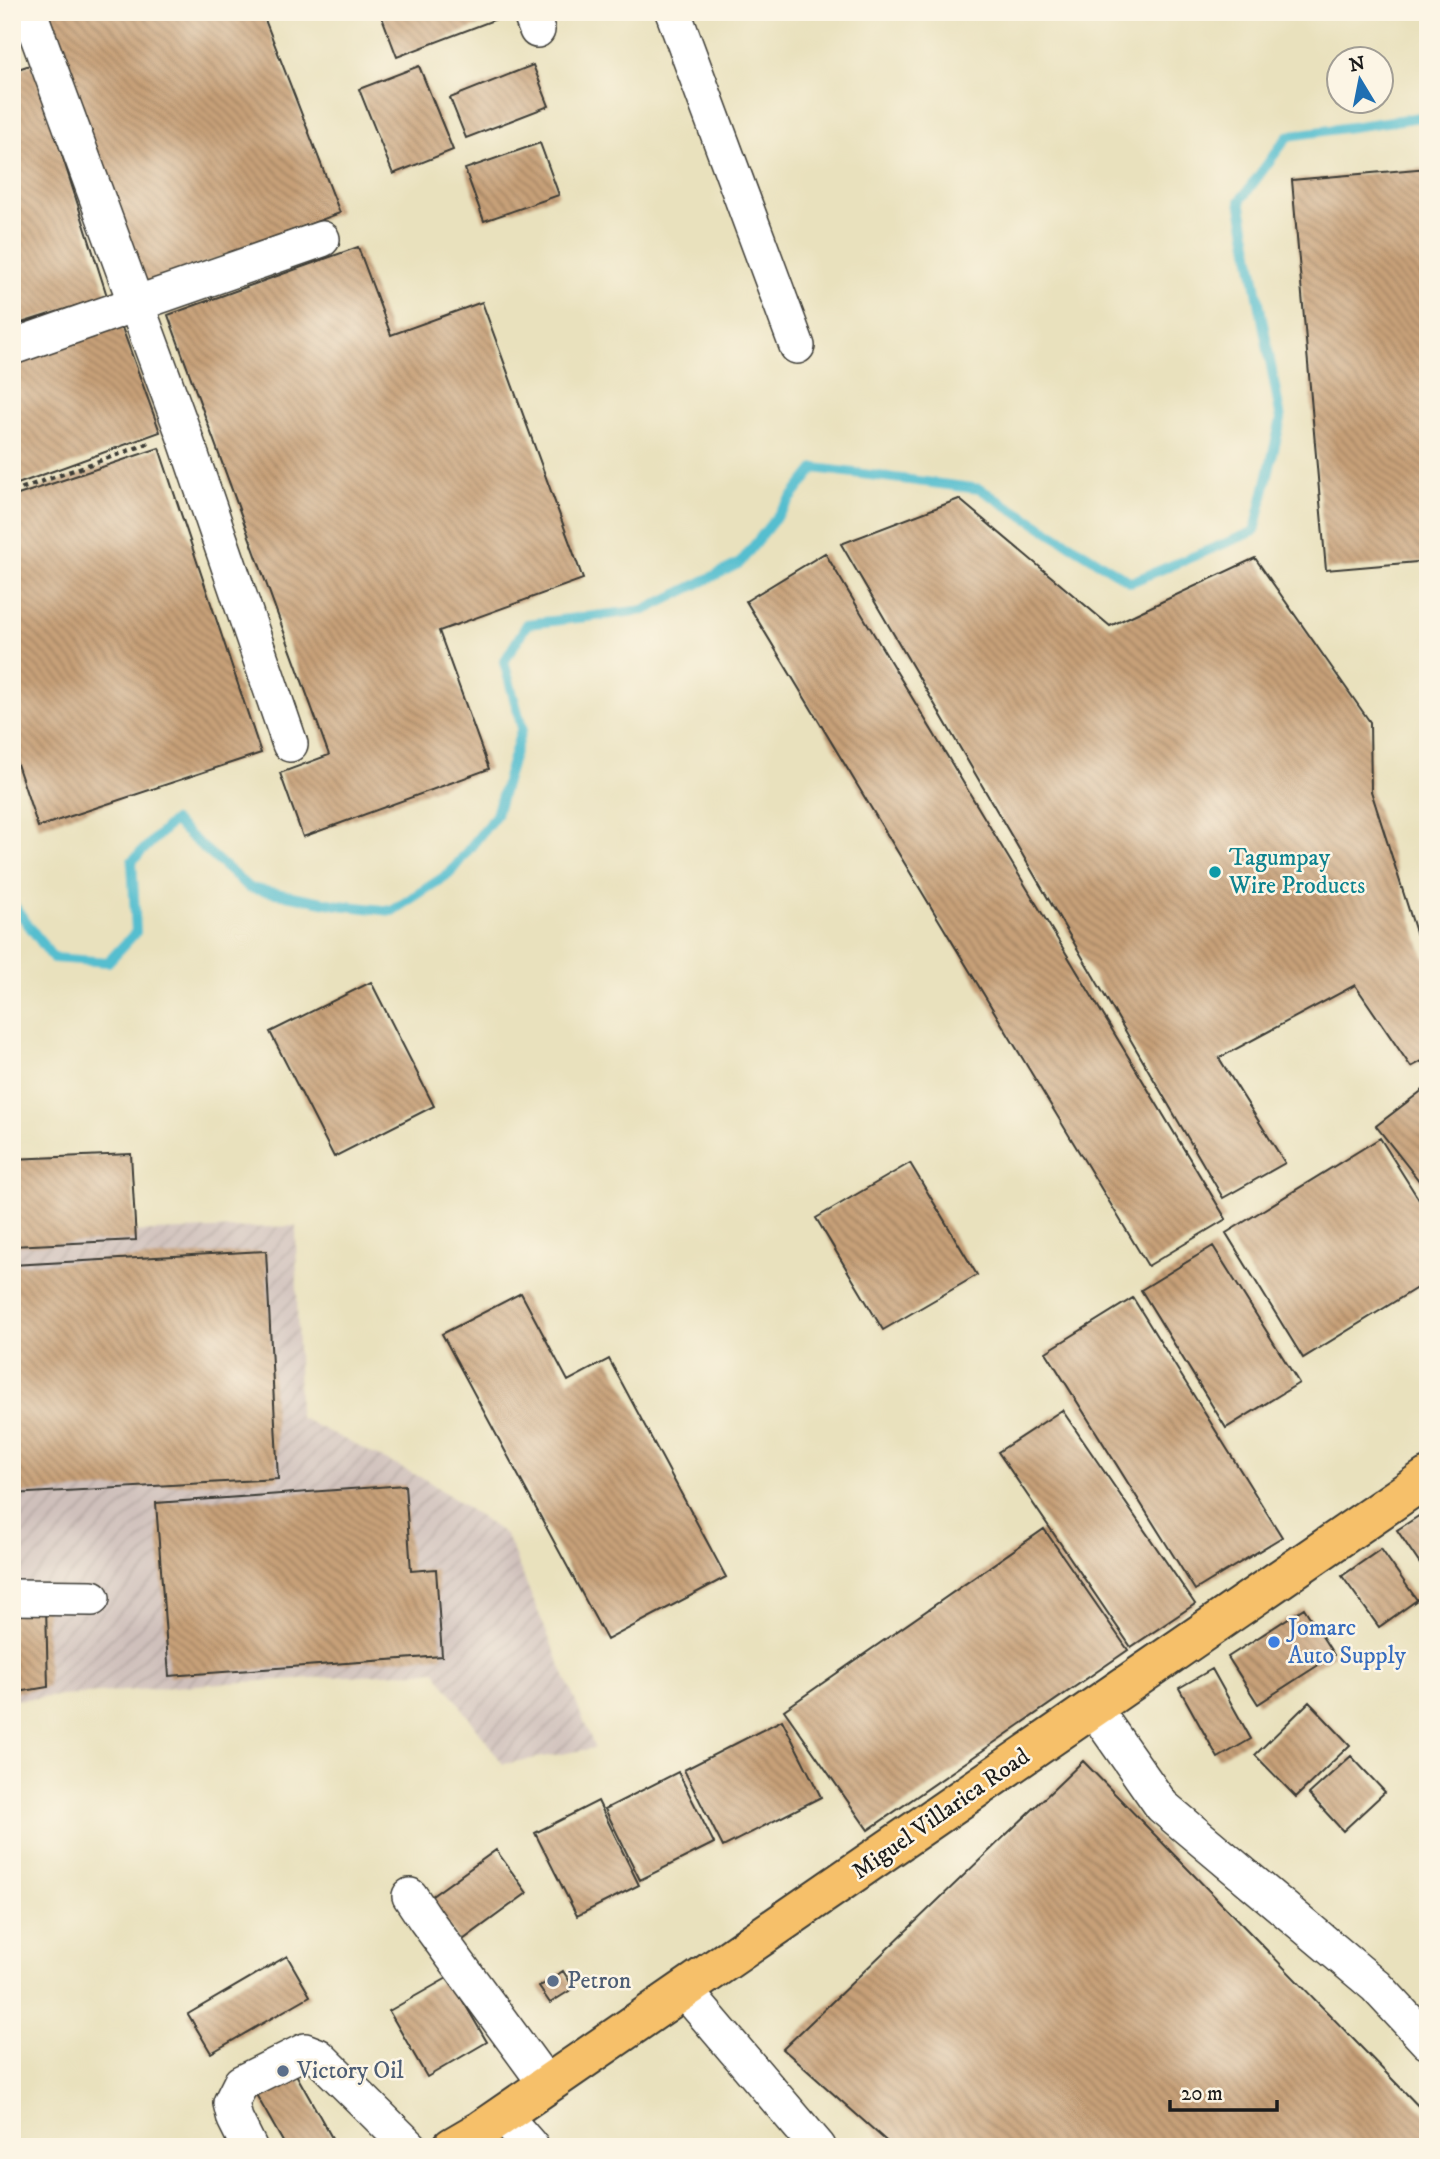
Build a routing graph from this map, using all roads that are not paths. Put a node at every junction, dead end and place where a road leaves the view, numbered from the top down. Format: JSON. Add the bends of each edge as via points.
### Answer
{"nodes":[{"id":1,"x":29,"y":12,"type":"edge"},
{"id":2,"x":673,"y":12,"type":"edge"},
{"id":3,"x":321,"y":239,"type":"dead end"},
{"id":4,"x":135,"y":303,"type":"junction"},
{"id":5,"x":797,"y":346,"type":"dead end"},
{"id":6,"x":12,"y":347,"type":"edge"},
{"id":7,"x":290,"y":744,"type":"dead end"},
{"id":8,"x":1428,"y":1478,"type":"edge"},
{"id":9,"x":12,"y":1597,"type":"edge"},
{"id":10,"x":92,"y":1598,"type":"dead end"},
{"id":11,"x":1094,"y":1709,"type":"junction"},
{"id":12,"x":410,"y":1896,"type":"dead end"},
{"id":13,"x":685,"y":1991,"type":"junction"},
{"id":14,"x":1428,"y":2042,"type":"edge"},
{"id":15,"x":547,"y":2085,"type":"junction"},
{"id":16,"x":503,"y":2115,"type":"junction"},
{"id":17,"x":249,"y":2147,"type":"edge"},
{"id":18,"x":410,"y":2147,"type":"edge"},
{"id":19,"x":452,"y":2147,"type":"edge"},
{"id":20,"x":531,"y":2147,"type":"edge"},
{"id":21,"x":818,"y":2147,"type":"edge"}],
"edges":[{"from":1,"to":4,"type":"lane"},
{"from":2,"to":5,"type":"lane"},
{"from":3,"to":4,"type":"lane"},
{"from":4,"to":6,"type":"lane"},
{"from":4,"to":7,"type":"lane"},
{"from":8,"to":11,"type":"main road","name":"Miguel Villarica Road"},
{"from":9,"to":10,"type":"lane"},
{"from":11,"to":13,"type":"main road","name":"Miguel Villarica Road"},
{"from":11,"to":14,"type":"lane","via":[[1162,1806],[1376,1986]]},
{"from":12,"to":15,"type":"lane"},
{"from":13,"to":15,"type":"main road","name":"Miguel Villarica Road"},
{"from":13,"to":21,"type":"lane"},
{"from":15,"to":16,"type":"main road","name":"Miguel Villarica Road"},
{"from":16,"to":19,"type":"main road","name":"Miguel Villarica Road"},
{"from":16,"to":20,"type":"lane"},
{"from":17,"to":18,"type":"lane","via":[[231,2103],[241,2083],[305,2051],[318,2056]]}]}
